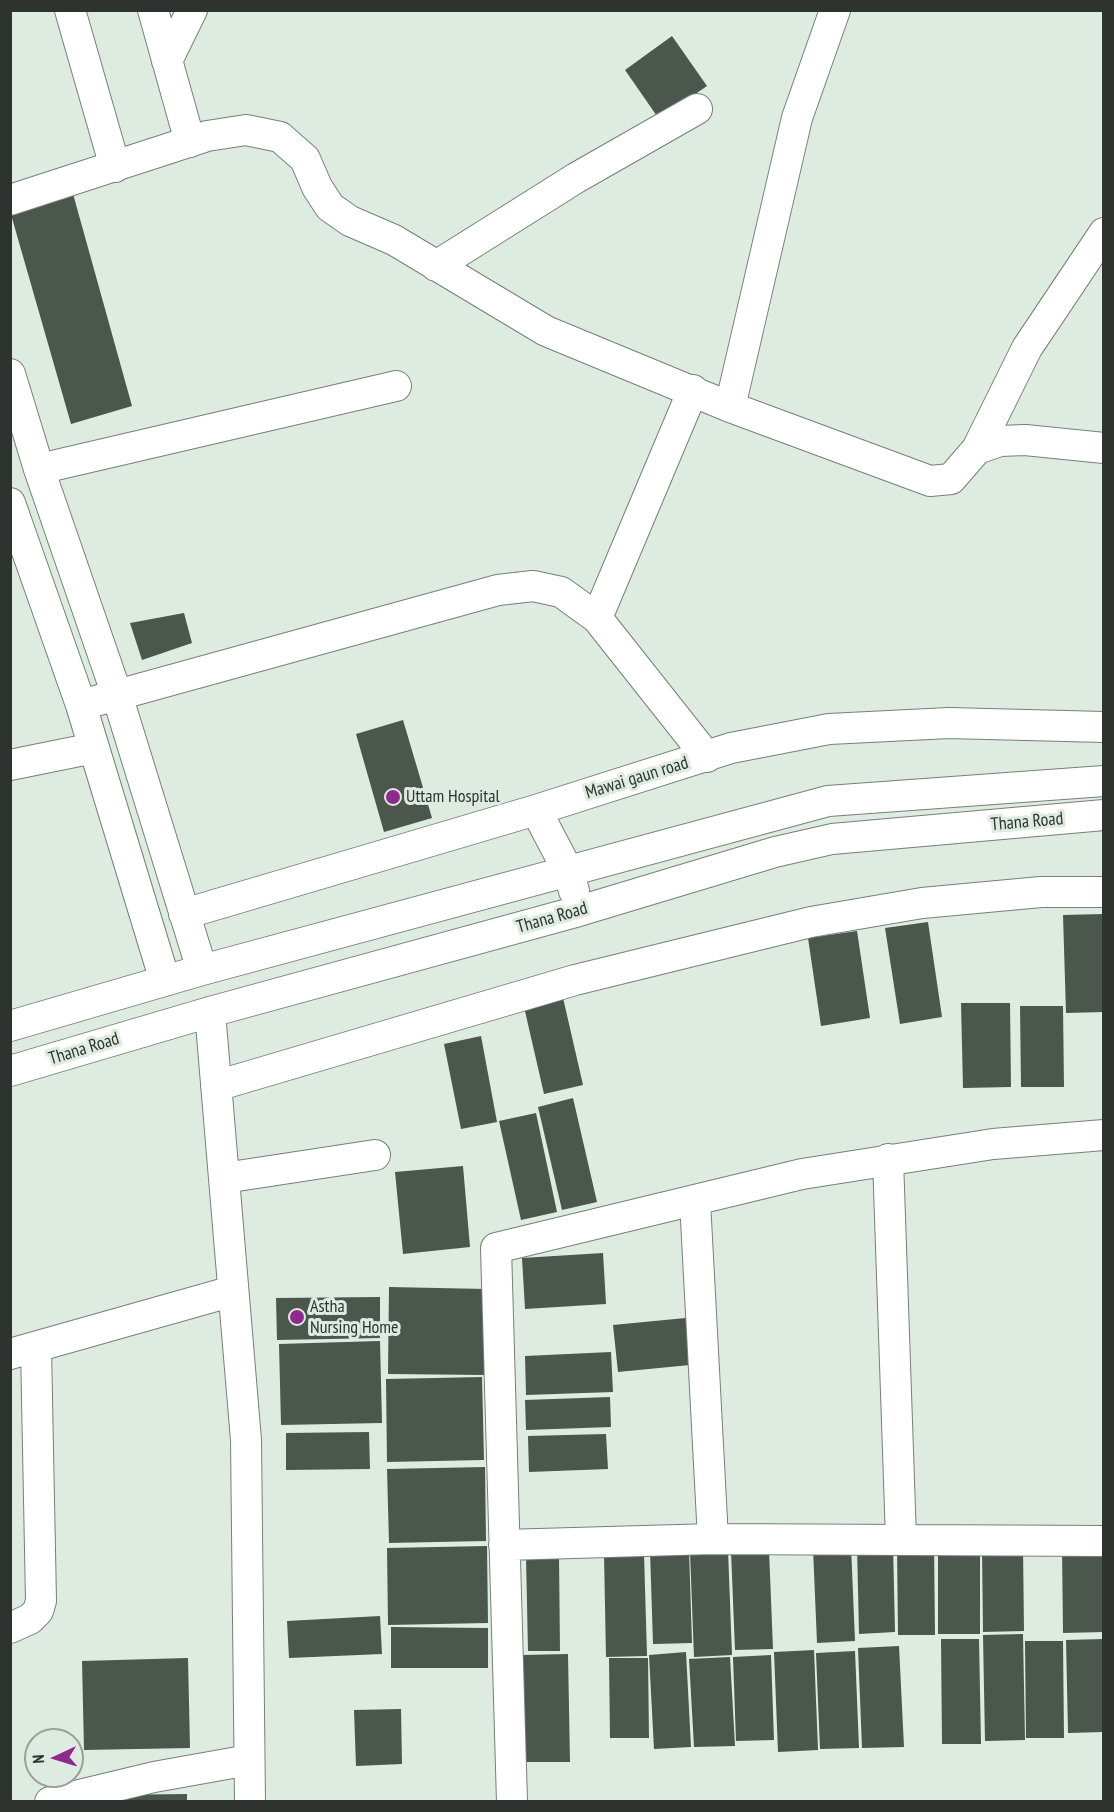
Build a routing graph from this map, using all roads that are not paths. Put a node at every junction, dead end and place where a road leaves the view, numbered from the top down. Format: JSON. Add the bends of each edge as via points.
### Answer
{"nodes":[{"id":1,"x":70,"y":10,"type":"edge"},
{"id":2,"x":153,"y":10,"type":"edge"},
{"id":3,"x":192,"y":10,"type":"edge"},
{"id":4,"x":835,"y":10,"type":"edge"},
{"id":5,"x":167,"y":61,"type":"junction"},
{"id":6,"x":697,"y":109,"type":"dead end"},
{"id":7,"x":190,"y":142,"type":"junction"},
{"id":8,"x":115,"y":166,"type":"junction"},
{"id":9,"x":10,"y":200,"type":"edge"},
{"id":10,"x":1104,"y":233,"type":"edge"},
{"id":11,"x":436,"y":266,"type":"junction"},
{"id":12,"x":10,"y":374,"type":"edge"},
{"id":13,"x":396,"y":386,"type":"dead end"},
{"id":14,"x":693,"y":390,"type":"junction"},
{"id":15,"x":730,"y":407,"type":"junction"},
{"id":16,"x":1104,"y":448,"type":"edge"},
{"id":17,"x":977,"y":449,"type":"junction"},
{"id":18,"x":39,"y":469,"type":"junction"},
{"id":19,"x":10,"y":503,"type":"edge"},
{"id":20,"x":597,"y":618,"type":"junction"},
{"id":21,"x":117,"y":695,"type":"junction"},
{"id":22,"x":81,"y":705,"type":"junction"},
{"id":23,"x":1104,"y":727,"type":"edge"},
{"id":24,"x":94,"y":748,"type":"junction"},
{"id":25,"x":707,"y":757,"type":"junction"},
{"id":26,"x":10,"y":765,"type":"edge"},
{"id":27,"x":1104,"y":781,"type":"edge"},
{"id":28,"x":536,"y":810,"type":"junction"},
{"id":29,"x":1104,"y":815,"type":"edge"},
{"id":30,"x":569,"y":873,"type":"junction"},
{"id":31,"x":1104,"y":892,"type":"edge"},
{"id":32,"x":579,"y":911,"type":"junction"},
{"id":33,"x":184,"y":914,"type":"junction"},
{"id":34,"x":202,"y":970,"type":"junction"},
{"id":35,"x":165,"y":981,"type":"junction"},
{"id":36,"x":210,"y":1012,"type":"junction"},
{"id":37,"x":10,"y":1026,"type":"edge"},
{"id":38,"x":10,"y":1071,"type":"edge"},
{"id":39,"x":216,"y":1086,"type":"junction"},
{"id":40,"x":1104,"y":1135,"type":"edge"},
{"id":41,"x":375,"y":1155,"type":"dead end"},
{"id":42,"x":888,"y":1159,"type":"junction"},
{"id":43,"x":224,"y":1178,"type":"junction"},
{"id":44,"x":695,"y":1202,"type":"junction"},
{"id":45,"x":233,"y":1291,"type":"junction"},
{"id":46,"x":23,"y":1350,"type":"edge"},
{"id":47,"x":713,"y":1539,"type":"junction"},
{"id":48,"x":901,"y":1539,"type":"junction"},
{"id":49,"x":1104,"y":1541,"type":"edge"},
{"id":50,"x":504,"y":1545,"type":"junction"},
{"id":51,"x":10,"y":1628,"type":"edge"},
{"id":52,"x":249,"y":1760,"type":"junction"},
{"id":53,"x":50,"y":1802,"type":"edge"},
{"id":54,"x":250,"y":1802,"type":"edge"},
{"id":55,"x":512,"y":1802,"type":"edge"}],
"edges":[{"from":1,"to":8,"type":"street"},
{"from":2,"to":5,"type":"street"},
{"from":3,"to":5,"type":"street"},
{"from":4,"to":15,"type":"street","via":[[797,118]]},
{"from":5,"to":7,"type":"street"},
{"from":6,"to":11,"type":"street","via":[[576,178]]},
{"from":7,"to":8,"type":"street"},
{"from":7,"to":11,"type":"street","via":[[246,130],[280,137],[305,159],[330,207]]},
{"from":8,"to":9,"type":"street"},
{"from":10,"to":17,"type":"street","via":[[1027,348]]},
{"from":11,"to":14,"type":"street","via":[[546,331]]},
{"from":12,"to":18,"type":"street"},
{"from":13,"to":18,"type":"street"},
{"from":14,"to":15,"type":"street"},
{"from":14,"to":20,"type":"street"},
{"from":15,"to":17,"type":"street","via":[[930,481],[951,479]]},
{"from":16,"to":17,"type":"street","via":[[1025,440],[1000,441]]},
{"from":18,"to":21,"type":"street"},
{"from":19,"to":22,"type":"street"},
{"from":20,"to":21,"type":"street","via":[[561,592],[533,586],[498,590]]},
{"from":20,"to":25,"type":"street"},
{"from":21,"to":22,"type":"street"},
{"from":21,"to":33,"type":"street"},
{"from":22,"to":24,"type":"street"},
{"from":23,"to":25,"type":"street","name":"Mawai gaun road","via":[[949,723],[830,729],[731,748]]},
{"from":24,"to":26,"type":"street"},
{"from":24,"to":35,"type":"street"},
{"from":25,"to":28,"type":"street","name":"Mawai gaun road"},
{"from":27,"to":30,"type":"street","name":"Thana Road","via":[[828,801]]},
{"from":28,"to":30,"type":"street"},
{"from":28,"to":33,"type":"street","name":"Mawai gaun road"},
{"from":29,"to":32,"type":"street","name":"Thana Road","via":[[832,839],[775,852]]},
{"from":30,"to":32,"type":"street"},
{"from":30,"to":34,"type":"street","name":"Thana Road"},
{"from":31,"to":39,"type":"street","via":[[1041,892],[922,903],[811,922],[575,980]]},
{"from":32,"to":36,"type":"street","name":"Thana Road"},
{"from":33,"to":34,"type":"street"},
{"from":34,"to":35,"type":"street","name":"Thana Road"},
{"from":35,"to":37,"type":"street","name":"Thana Road"},
{"from":36,"to":38,"type":"street","name":"Thana Road"},
{"from":36,"to":39,"type":"street"},
{"from":39,"to":43,"type":"street"},
{"from":40,"to":42,"type":"street","via":[[993,1144]]},
{"from":41,"to":43,"type":"street"},
{"from":42,"to":44,"type":"street","via":[[802,1174]]},
{"from":42,"to":48,"type":"street"},
{"from":43,"to":45,"type":"street"},
{"from":44,"to":47,"type":"street"},
{"from":44,"to":50,"type":"street","via":[[496,1248]]},
{"from":45,"to":46,"type":"street"},
{"from":45,"to":52,"type":"street","via":[[246,1440]]},
{"from":46,"to":51,"type":"street","via":[[40,1601],[38,1611],[30,1619]]},
{"from":47,"to":48,"type":"street"},
{"from":47,"to":50,"type":"street"},
{"from":48,"to":49,"type":"street"},
{"from":50,"to":55,"type":"street"},
{"from":52,"to":53,"type":"street"},
{"from":52,"to":54,"type":"street"}]}
